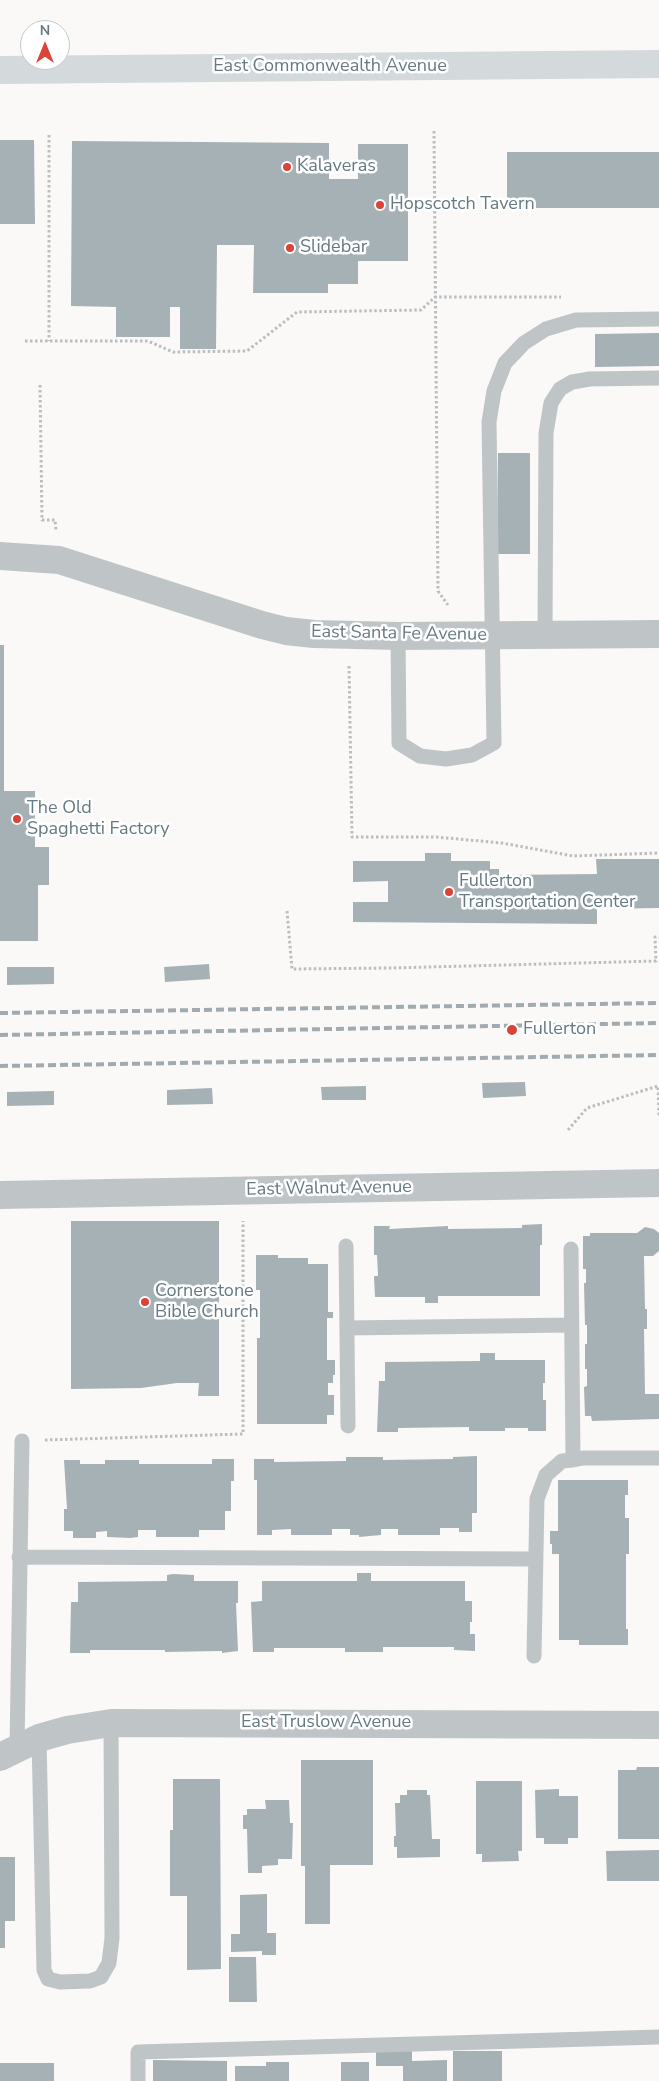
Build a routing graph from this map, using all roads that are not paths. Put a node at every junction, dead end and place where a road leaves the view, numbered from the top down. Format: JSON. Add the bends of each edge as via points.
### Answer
{"nodes":[{"id":1,"x":659,"y":64,"type":"edge"},
{"id":2,"x":0,"y":70,"type":"edge"},
{"id":3,"x":659,"y":319,"type":"edge"},
{"id":4,"x":659,"y":378,"type":"edge"},
{"id":5,"x":0,"y":556,"type":"edge"},
{"id":6,"x":659,"y":634,"type":"edge"},
{"id":7,"x":491,"y":635,"type":"junction"},
{"id":8,"x":545,"y":635,"type":"junction"},
{"id":9,"x":398,"y":636,"type":"junction"},
{"id":10,"x":659,"y":1182,"type":"edge"},
{"id":11,"x":0,"y":1195,"type":"edge"},
{"id":12,"x":346,"y":1246,"type":"dead end"},
{"id":13,"x":571,"y":1249,"type":"dead end"},
{"id":14,"x":572,"y":1325,"type":"junction"},
{"id":15,"x":347,"y":1328,"type":"junction"},
{"id":16,"x":348,"y":1426,"type":"dead end"},
{"id":17,"x":22,"y":1441,"type":"road end"},
{"id":18,"x":659,"y":1458,"type":"edge"},
{"id":19,"x":573,"y":1460,"type":"junction"},
{"id":20,"x":19,"y":1557,"type":"junction"},
{"id":21,"x":536,"y":1558,"type":"junction"},
{"id":22,"x":534,"y":1656,"type":"dead end"},
{"id":23,"x":111,"y":1723,"type":"junction"},
{"id":24,"x":659,"y":1725,"type":"edge"},
{"id":25,"x":19,"y":1748,"type":"edge"},
{"id":26,"x":659,"y":2037,"type":"edge"},
{"id":27,"x":138,"y":2081,"type":"edge"}],
"edges":[{"from":1,"to":2,"type":"main road","name":"East Commonwealth Avenue"},
{"from":3,"to":7,"type":"lane","via":[[576,320],[546,329],[524,342],[505,363],[494,390],[489,422]]},
{"from":4,"to":8,"type":"lane","via":[[590,378],[572,382],[550,402],[546,433]]},
{"from":5,"to":9,"type":"street","name":"East Santa Fe Avenue","via":[[59,560],[286,631],[335,636]]},
{"from":6,"to":8,"type":"street","name":"East Santa Fe Avenue"},
{"from":7,"to":8,"type":"street","name":"East Santa Fe Avenue"},
{"from":7,"to":9,"type":"street","name":"East Santa Fe Avenue"},
{"from":7,"to":9,"type":"lane","via":[[494,744],[472,756],[446,759],[420,756],[399,744]]},
{"from":10,"to":11,"type":"street","name":"East Walnut Avenue"},
{"from":12,"to":15,"type":"lane"},
{"from":13,"to":14,"type":"lane"},
{"from":14,"to":15,"type":"lane"},
{"from":14,"to":19,"type":"lane"},
{"from":15,"to":16,"type":"lane"},
{"from":17,"to":20,"type":"lane"},
{"from":18,"to":19,"type":"lane"},
{"from":19,"to":21,"type":"lane","via":[[562,1461],[546,1475],[537,1499]]},
{"from":20,"to":21,"type":"lane"},
{"from":20,"to":25,"type":"lane"},
{"from":21,"to":22,"type":"lane"},
{"from":23,"to":24,"type":"street","name":"East Truslow Avenue"},
{"from":23,"to":25,"type":"street","name":"East Truslow Avenue","via":[[67,1730]]},
{"from":23,"to":25,"type":"lane","via":[[112,1938],[109,1963],[101,1977],[90,1981],[60,1982],[48,1979],[44,1970]]},
{"from":26,"to":27,"type":"lane","via":[[138,2052]]}]}
